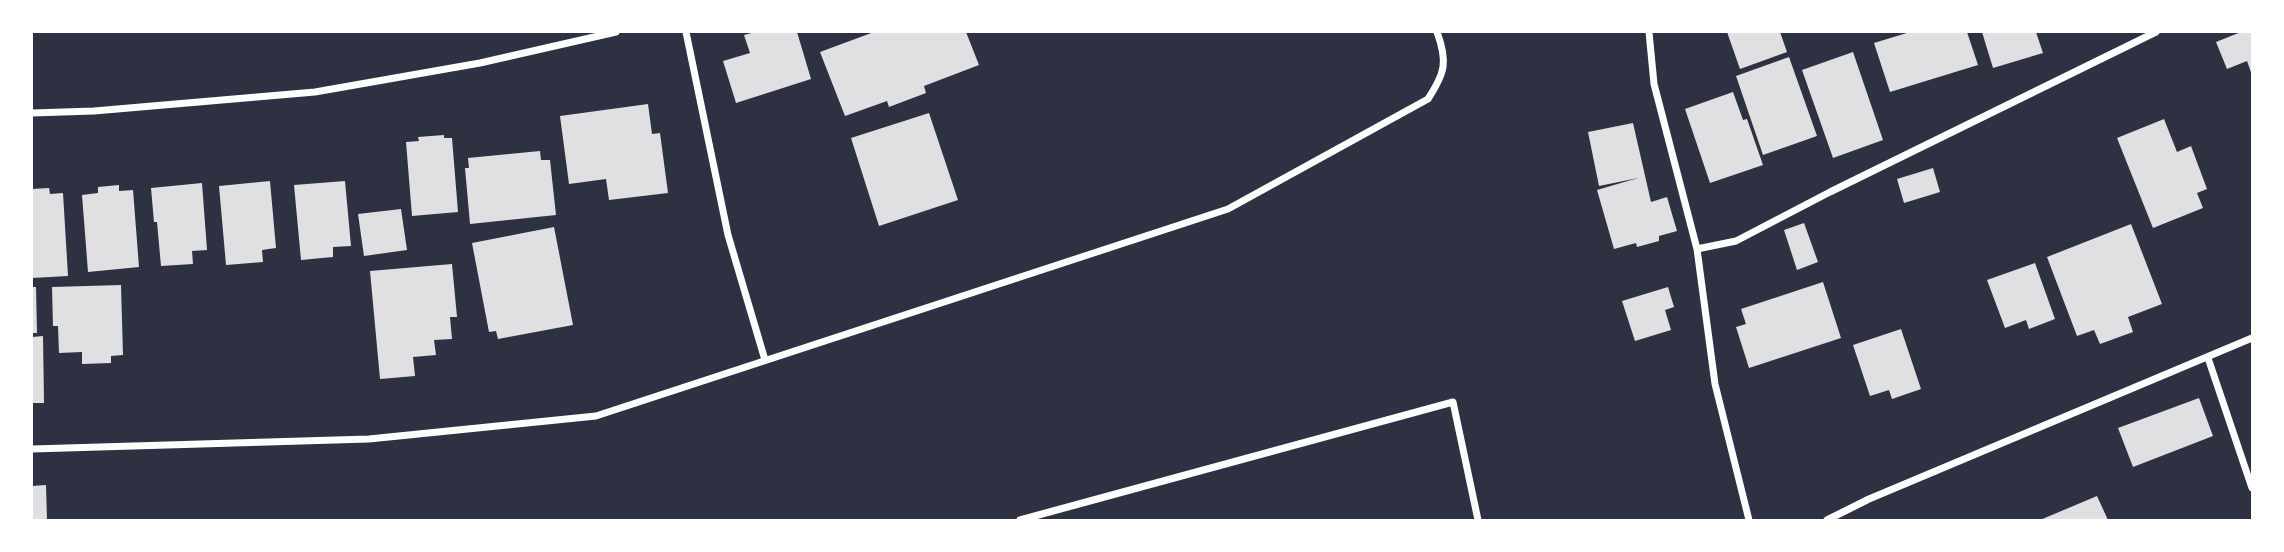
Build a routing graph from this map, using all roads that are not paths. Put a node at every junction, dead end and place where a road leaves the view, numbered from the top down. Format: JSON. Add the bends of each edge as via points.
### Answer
{"nodes":[{"id":1,"x":616,"y":32,"type":"edge"},
{"id":2,"x":686,"y":32,"type":"edge"},
{"id":3,"x":1437,"y":32,"type":"edge"},
{"id":4,"x":1649,"y":32,"type":"edge"},
{"id":5,"x":2156,"y":32,"type":"edge"},
{"id":6,"x":32,"y":113,"type":"edge"},
{"id":7,"x":1697,"y":249,"type":"junction"},
{"id":8,"x":2252,"y":338,"type":"edge"},
{"id":9,"x":2208,"y":358,"type":"junction"},
{"id":10,"x":765,"y":360,"type":"junction"},
{"id":11,"x":32,"y":449,"type":"edge"},
{"id":12,"x":2252,"y":488,"type":"edge"},
{"id":13,"x":1020,"y":520,"type":"edge"},
{"id":14,"x":1478,"y":520,"type":"edge"},
{"id":15,"x":1749,"y":520,"type":"edge"},
{"id":16,"x":1827,"y":520,"type":"edge"}],
"edges":[{"from":1,"to":6,"type":"street","via":[[480,63],[316,92]]},
{"from":2,"to":10,"type":"street","via":[[728,235]]},
{"from":3,"to":10,"type":"street","via":[[1443,76],[1428,99],[1227,209]]},
{"from":4,"to":7,"type":"street","via":[[1654,84]]},
{"from":5,"to":7,"type":"street","via":[[1736,241]]},
{"from":7,"to":15,"type":"street","via":[[1716,384]]},
{"from":8,"to":9,"type":"street"},
{"from":9,"to":12,"type":"street"},
{"from":9,"to":16,"type":"street"},
{"from":10,"to":11,"type":"street","via":[[596,416],[369,439]]},
{"from":13,"to":14,"type":"street","via":[[1453,402]]}]}
